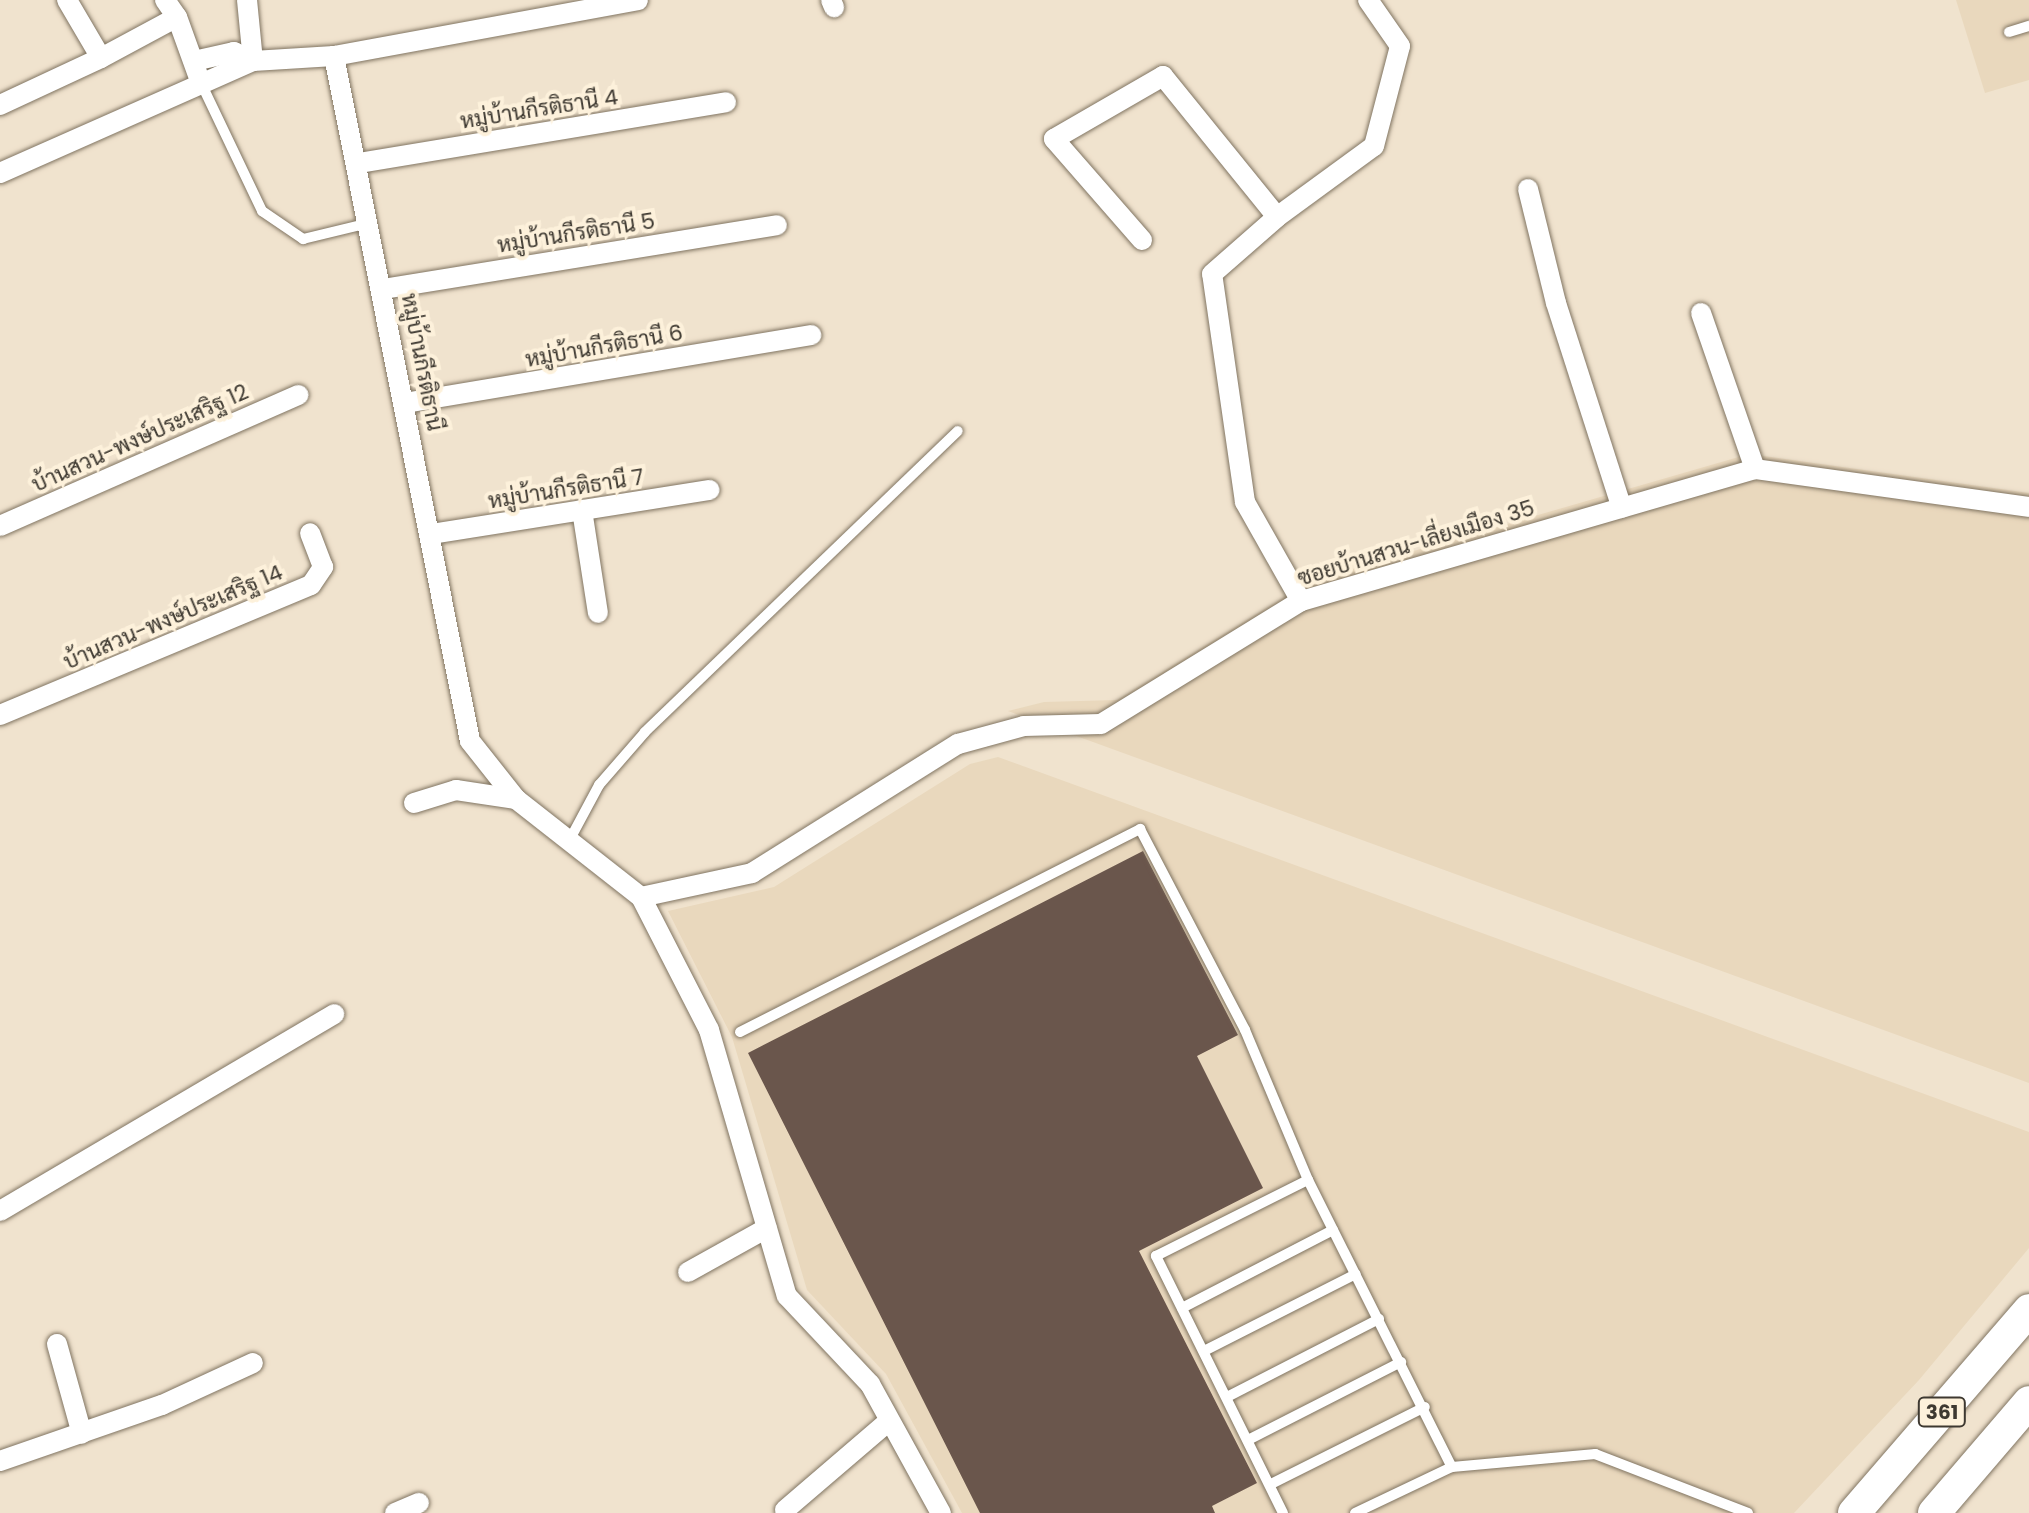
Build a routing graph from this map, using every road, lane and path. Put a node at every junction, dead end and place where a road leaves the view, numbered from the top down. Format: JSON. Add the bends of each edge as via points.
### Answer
{"nodes":[{"id":1,"x":67,"y":0,"type":"edge"},
{"id":2,"x":165,"y":0,"type":"edge"},
{"id":3,"x":247,"y":0,"type":"edge"},
{"id":4,"x":638,"y":0,"type":"edge"},
{"id":5,"x":1368,"y":0,"type":"edge"},
{"id":6,"x":177,"y":17,"type":"junction"},
{"id":7,"x":2029,"y":26,"type":"edge"},
{"id":8,"x":2009,"y":32,"type":"dead end"},
{"id":9,"x":334,"y":56,"type":"junction"},
{"id":10,"x":101,"y":58,"type":"junction"},
{"id":11,"x":253,"y":61,"type":"junction"},
{"id":12,"x":197,"y":71,"type":"junction"},
{"id":13,"x":726,"y":102,"type":"dead end"},
{"id":14,"x":0,"y":105,"type":"edge"},
{"id":15,"x":359,"y":163,"type":"junction"},
{"id":16,"x":0,"y":173,"type":"edge"},
{"id":17,"x":1528,"y":189,"type":"dead end"},
{"id":18,"x":1277,"y":217,"type":"junction"},
{"id":19,"x":371,"y":223,"type":"junction"},
{"id":20,"x":777,"y":225,"type":"dead end"},
{"id":21,"x":1142,"y":240,"type":"dead end"},
{"id":22,"x":383,"y":289,"type":"junction"},
{"id":23,"x":1701,"y":313,"type":"dead end"},
{"id":24,"x":811,"y":335,"type":"dead end"},
{"id":25,"x":299,"y":395,"type":"dead end"},
{"id":26,"x":405,"y":403,"type":"junction"},
{"id":27,"x":958,"y":431,"type":"dead end"},
{"id":28,"x":1755,"y":469,"type":"junction"},
{"id":29,"x":710,"y":490,"type":"dead end"},
{"id":30,"x":2029,"y":507,"type":"edge"},
{"id":31,"x":1622,"y":508,"type":"junction"},
{"id":32,"x":582,"y":510,"type":"junction"},
{"id":33,"x":0,"y":526,"type":"edge"},
{"id":34,"x":310,"y":533,"type":"dead end"},
{"id":35,"x":431,"y":534,"type":"junction"},
{"id":36,"x":1301,"y":601,"type":"junction"},
{"id":37,"x":598,"y":613,"type":"dead end"},
{"id":38,"x":0,"y":715,"type":"edge"},
{"id":39,"x":516,"y":799,"type":"junction"},
{"id":40,"x":414,"y":803,"type":"dead end"},
{"id":41,"x":569,"y":841,"type":"junction"},
{"id":42,"x":641,"y":897,"type":"junction"},
{"id":43,"x":334,"y":1014,"type":"dead end"},
{"id":44,"x":740,"y":1032,"type":"dead end"},
{"id":45,"x":1308,"y":1180,"type":"junction"},
{"id":46,"x":0,"y":1211,"type":"edge"},
{"id":47,"x":767,"y":1228,"type":"junction"},
{"id":48,"x":1333,"y":1230,"type":"junction"},
{"id":49,"x":688,"y":1272,"type":"dead end"},
{"id":50,"x":1356,"y":1274,"type":"junction"},
{"id":51,"x":1182,"y":1308,"type":"junction"},
{"id":52,"x":2029,"y":1310,"type":"edge"},
{"id":53,"x":1379,"y":1319,"type":"junction"},
{"id":54,"x":57,"y":1344,"type":"dead end"},
{"id":55,"x":1204,"y":1351,"type":"junction"},
{"id":56,"x":1401,"y":1362,"type":"junction"},
{"id":57,"x":253,"y":1363,"type":"dead end"},
{"id":58,"x":1227,"y":1397,"type":"junction"},
{"id":59,"x":2029,"y":1402,"type":"edge"},
{"id":60,"x":1425,"y":1407,"type":"junction"},
{"id":61,"x":889,"y":1421,"type":"junction"},
{"id":62,"x":82,"y":1434,"type":"junction"},
{"id":63,"x":1248,"y":1440,"type":"junction"},
{"id":64,"x":0,"y":1461,"type":"edge"},
{"id":65,"x":1452,"y":1467,"type":"junction"},
{"id":66,"x":1271,"y":1484,"type":"junction"},
{"id":67,"x":419,"y":1503,"type":"dead end"},
{"id":68,"x":785,"y":1510,"type":"dead end"},
{"id":69,"x":395,"y":1513,"type":"edge"},
{"id":70,"x":941,"y":1513,"type":"edge"},
{"id":71,"x":1283,"y":1513,"type":"edge"},
{"id":72,"x":1355,"y":1513,"type":"edge"},
{"id":73,"x":1748,"y":1513,"type":"edge"},
{"id":74,"x":1854,"y":1513,"type":"edge"},
{"id":75,"x":1934,"y":1513,"type":"edge"}],
"edges":[{"from":1,"to":10,"type":"street"},
{"from":2,"to":6,"type":"street"},
{"from":3,"to":11,"type":"street"},
{"from":4,"to":9,"type":"street"},
{"from":5,"to":18,"type":"street","via":[[1400,46],[1374,146]]},
{"from":6,"to":10,"type":"street"},
{"from":6,"to":12,"type":"street"},
{"from":7,"to":8,"type":"lane"},
{"from":9,"to":11,"type":"street"},
{"from":9,"to":15,"type":"street","name":"หมู่บ้านกีรติธานี"},
{"from":10,"to":14,"type":"street"},
{"from":11,"to":12,"type":"street","via":[[237,72]]},
{"from":12,"to":16,"type":"street"},
{"from":12,"to":19,"type":"lane","via":[[262,211],[303,239]]},
{"from":13,"to":15,"type":"street","name":"หมู่บ้านกีรติธานี 4"},
{"from":15,"to":19,"type":"street","name":"หมู่บ้านกีรติธานี"},
{"from":17,"to":31,"type":"street","via":[[1556,303]]},
{"from":18,"to":21,"type":"street","via":[[1163,76],[1054,139]]},
{"from":18,"to":36,"type":"street","via":[[1212,274],[1245,502]]},
{"from":19,"to":22,"type":"street","name":"หมู่บ้านกีรติธานี"},
{"from":20,"to":22,"type":"street","name":"หมู่บ้านกีรติธานี 5"},
{"from":22,"to":26,"type":"street","name":"หมู่บ้านกีรติธานี"},
{"from":23,"to":28,"type":"street"},
{"from":24,"to":26,"type":"street","name":"หมู่บ้านกีรติธานี 6"},
{"from":25,"to":33,"type":"street","name":"บ้านสวน-พงษ์ประเสริฐ 12"},
{"from":26,"to":35,"type":"street","name":"หมู่บ้านกีรติธานี"},
{"from":27,"to":41,"type":"lane","via":[[645,732],[599,785]]},
{"from":28,"to":30,"type":"street","name":"ซอยบ้านสวน-เลี่ยงเมือง 35"},
{"from":28,"to":31,"type":"street","name":"ซอยบ้านสวน-เลี่ยงเมือง 35"},
{"from":29,"to":32,"type":"street","name":"หมู่บ้านกีรติธานี 7"},
{"from":31,"to":36,"type":"street","name":"ซอยบ้านสวน-เลี่ยงเมือง 35"},
{"from":32,"to":35,"type":"street","name":"หมู่บ้านกีรติธานี 7"},
{"from":32,"to":37,"type":"street"},
{"from":34,"to":38,"type":"street","name":"บ้านสวน-พงษ์ประเสริฐ 14","via":[[323,567],[311,585]]},
{"from":35,"to":39,"type":"street","name":"หมู่บ้านกีรติธานี","via":[[470,741]]},
{"from":36,"to":42,"type":"street","name":"ซอยบ้านสวน-เลี่ยงเมือง 35","via":[[1101,724],[1024,726],[958,744],[752,873]]},
{"from":39,"to":40,"type":"street","via":[[456,790]]},
{"from":39,"to":41,"type":"street","name":"หมู่บ้านกีรติธานี"},
{"from":41,"to":42,"type":"street","name":"หมู่บ้านกีรติธานี"},
{"from":42,"to":47,"type":"street","via":[[709,1030]]},
{"from":43,"to":46,"type":"street"},
{"from":44,"to":45,"type":"lane","via":[[1140,829],[1245,1030]]},
{"from":45,"to":48,"type":"lane"},
{"from":45,"to":51,"type":"lane","via":[[1156,1256]]},
{"from":47,"to":49,"type":"street"},
{"from":47,"to":61,"type":"street","via":[[787,1296],[870,1384]]},
{"from":48,"to":50,"type":"lane"},
{"from":48,"to":51,"type":"lane"},
{"from":50,"to":53,"type":"lane"},
{"from":50,"to":55,"type":"lane"},
{"from":51,"to":55,"type":"lane"},
{"from":52,"to":74,"type":"highway","number":"361"},
{"from":53,"to":56,"type":"lane"},
{"from":53,"to":58,"type":"lane"},
{"from":54,"to":62,"type":"street"},
{"from":55,"to":58,"type":"lane"},
{"from":56,"to":60,"type":"lane"},
{"from":56,"to":63,"type":"lane"},
{"from":57,"to":62,"type":"street"},
{"from":58,"to":63,"type":"lane"},
{"from":59,"to":75,"type":"highway","number":"361"},
{"from":60,"to":65,"type":"lane"},
{"from":60,"to":66,"type":"lane"},
{"from":61,"to":68,"type":"street"},
{"from":61,"to":70,"type":"street"},
{"from":62,"to":64,"type":"street"},
{"from":63,"to":66,"type":"lane"},
{"from":65,"to":72,"type":"lane"},
{"from":65,"to":73,"type":"lane","via":[[1595,1454]]},
{"from":66,"to":71,"type":"lane"},
{"from":67,"to":69,"type":"street"}]}
